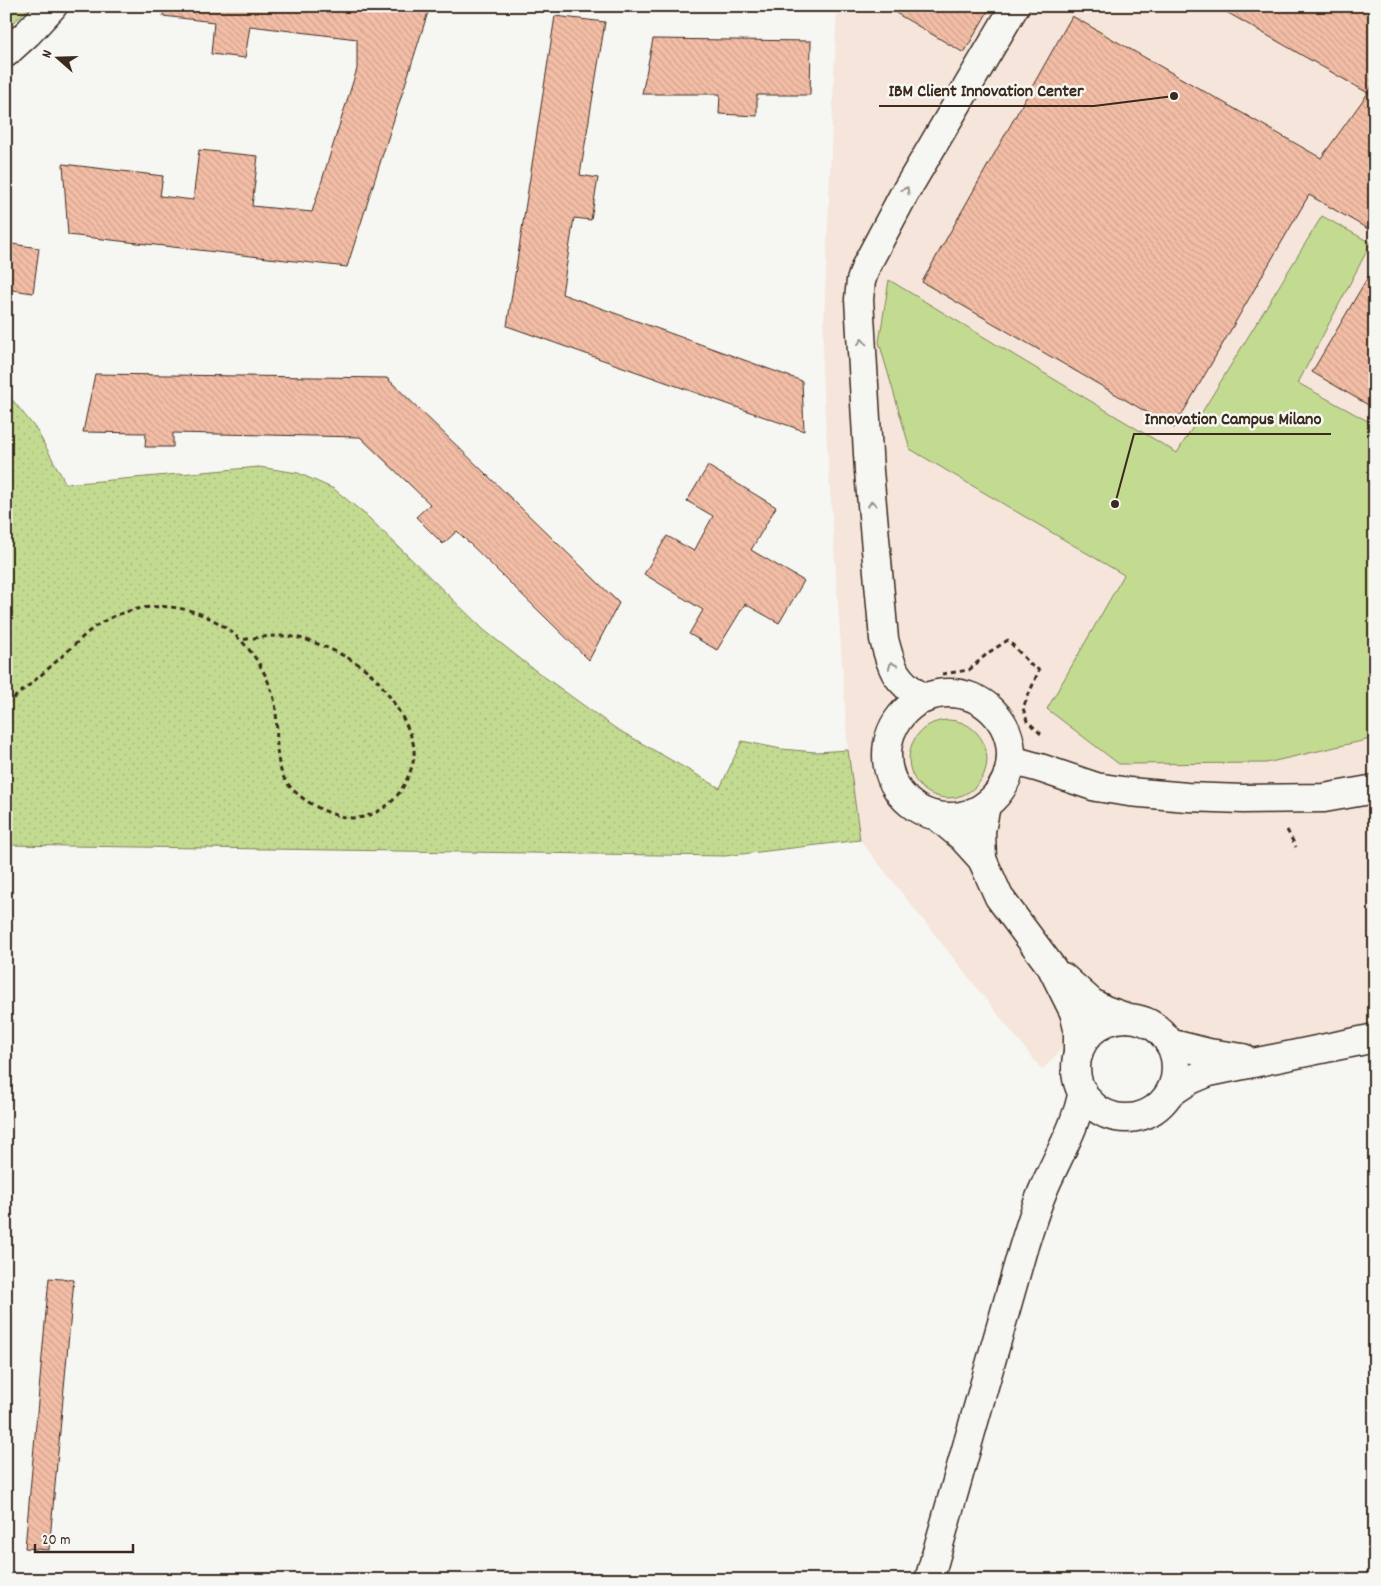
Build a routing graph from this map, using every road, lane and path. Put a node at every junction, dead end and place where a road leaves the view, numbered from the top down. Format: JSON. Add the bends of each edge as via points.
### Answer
{"nodes":[{"id":1,"x":53,"y":6,"type":"edge"},
{"id":2,"x":1015,"y":6,"type":"edge"},
{"id":3,"x":6,"y":53,"type":"edge"},
{"id":4,"x":241,"y":640,"type":"junction"},
{"id":5,"x":937,"y":674,"type":"dead end"},
{"id":6,"x":924,"y":699,"type":"junction"},
{"id":7,"x":6,"y":704,"type":"edge"},
{"id":8,"x":1047,"y":738,"type":"dead end"},
{"id":9,"x":1011,"y":760,"type":"junction"},
{"id":10,"x":1375,"y":789,"type":"edge"},
{"id":11,"x":986,"y":805,"type":"junction"},
{"id":12,"x":937,"y":816,"type":"junction"},
{"id":13,"x":982,"y":859,"type":"junction"},
{"id":14,"x":1052,"y":968,"type":"junction"},
{"id":15,"x":1128,"y":1018,"type":"junction"},
{"id":16,"x":1375,"y":1038,"type":"edge"},
{"id":17,"x":1169,"y":1043,"type":"junction"},
{"id":18,"x":1078,"y":1055,"type":"junction"},
{"id":19,"x":1262,"y":1060,"type":"junction"},
{"id":20,"x":1082,"y":1092,"type":"junction"},
{"id":21,"x":1170,"y":1093,"type":"junction"},
{"id":22,"x":1109,"y":1115,"type":"junction"},
{"id":23,"x":1062,"y":1151,"type":"junction"},
{"id":24,"x":929,"y":1580,"type":"edge"}],
"edges":[{"from":1,"to":3,"type":"street"},
{"from":6,"to":2,"type":"street","one_way":true,"via":[[897,677],[884,639],[869,471],[859,299],[861,281],[903,196]]},
{"from":4,"to":4,"type":"path","via":[[267,680],[274,701],[279,761],[284,778],[294,791],[324,811],[342,817],[357,819],[376,814],[389,805],[412,769],[414,749],[410,732],[387,692],[370,673],[349,659],[304,639],[284,635]]},
{"from":4,"to":7,"type":"path","via":[[205,616],[178,607],[127,611],[104,621],[88,633]]},
{"from":5,"to":8,"type":"path","via":[[969,670],[1008,640],[1032,666],[1040,670],[1023,708],[1027,721]]},
{"from":6,"to":9,"type":"street","via":[[949,694],[980,702],[1003,725],[1011,748]]},
{"from":6,"to":12,"type":"street","via":[[913,705],[896,723],[888,757],[892,780],[898,791],[925,813]]},
{"from":9,"to":10,"type":"street","via":[[1096,786],[1187,797],[1324,798]]},
{"from":9,"to":11,"type":"street","via":[[1003,786]]},
{"from":11,"to":12,"type":"street","via":[[954,817]]},
{"from":11,"to":13,"type":"street","via":[[981,831]]},
{"from":12,"to":13,"type":"street"},
{"from":13,"to":14,"type":"street","via":[[999,897]]},
{"from":14,"to":15,"type":"street","via":[[1092,1002]]},
{"from":14,"to":18,"type":"street","via":[[1074,1012]]},
{"from":15,"to":17,"type":"street","via":[[1152,1025]]},
{"from":15,"to":18,"type":"street","via":[[1097,1028],[1088,1036]]},
{"from":16,"to":19,"type":"street"},
{"from":17,"to":19,"type":"street","via":[[1209,1054]]},
{"from":17,"to":21,"type":"street","via":[[1176,1062]]},
{"from":18,"to":20,"type":"street","via":[[1078,1080]]},
{"from":19,"to":21,"type":"street","via":[[1209,1072]]},
{"from":20,"to":22,"type":"street","via":[[1098,1109]]},
{"from":20,"to":23,"type":"street","via":[[1079,1112]]},
{"from":21,"to":22,"type":"street","via":[[1158,1106],[1143,1114],[1126,1118]]},
{"from":22,"to":23,"type":"street","via":[[1080,1130]]},
{"from":23,"to":24,"type":"street","via":[[1049,1176],[1022,1252]]}]}
